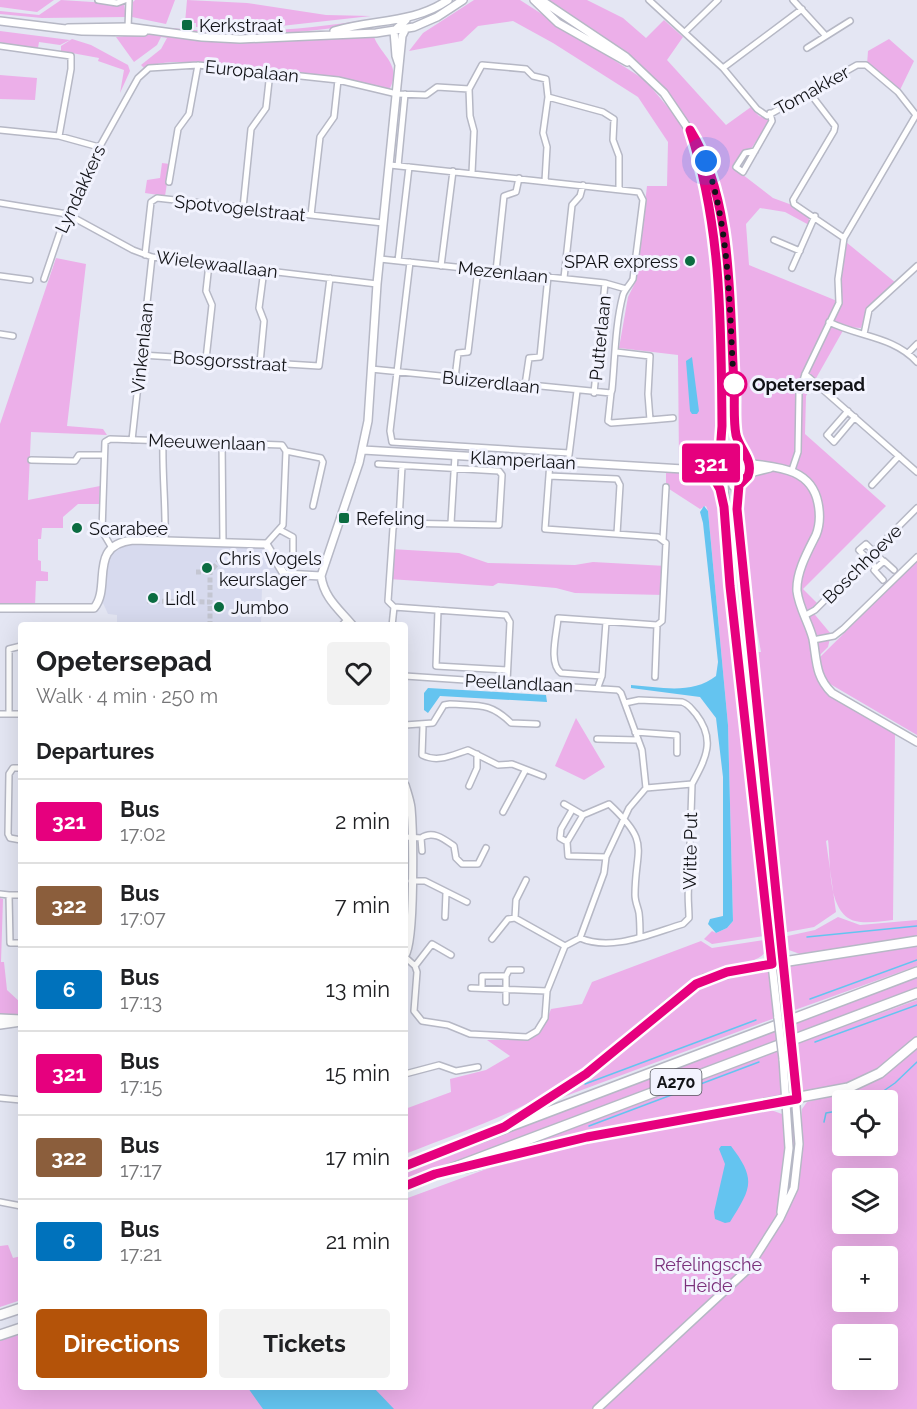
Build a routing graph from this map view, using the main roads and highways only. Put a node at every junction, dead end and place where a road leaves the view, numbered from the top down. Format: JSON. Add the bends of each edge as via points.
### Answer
{"nodes":[{"id":1,"x":448,"y":0,"type":"edge"},
{"id":2,"x":464,"y":0,"type":"edge"},
{"id":3,"x":527,"y":0,"type":"edge"},
{"id":4,"x":534,"y":0,"type":"edge"},
{"id":5,"x":546,"y":0,"type":"edge"},
{"id":6,"x":540,"y":4,"type":"edge"},
{"id":7,"x":552,"y":7,"type":"junction"},
{"id":8,"x":411,"y":18,"type":"junction"},
{"id":9,"x":0,"y":21,"type":"edge"},
{"id":10,"x":405,"y":30,"type":"junction"},
{"id":11,"x":394,"y":31,"type":"junction"},
{"id":12,"x":326,"y":34,"type":"junction"},
{"id":13,"x":399,"y":65,"type":"junction"},
{"id":14,"x":635,"y":66,"type":"junction"},
{"id":15,"x":690,"y":130,"type":"junction"},
{"id":16,"x":363,"y":450,"type":"junction"},
{"id":17,"x":722,"y":452,"type":"junction"},
{"id":18,"x":739,"y":452,"type":"junction"},
{"id":19,"x":748,"y":464,"type":"junction"},
{"id":20,"x":710,"y":465,"type":"junction"},
{"id":21,"x":770,"y":468,"type":"junction"},
{"id":22,"x":683,"y":469,"type":"junction"},
{"id":23,"x":750,"y":473,"type":"junction"},
{"id":24,"x":713,"y":474,"type":"junction"},
{"id":25,"x":737,"y":485,"type":"junction"},
{"id":26,"x":722,"y":486,"type":"junction"},
{"id":27,"x":321,"y":576,"type":"junction"},
{"id":28,"x":0,"y":608,"type":"edge"},
{"id":29,"x":350,"y":622,"type":"edge"},
{"id":30,"x":917,"y":742,"type":"edge"},
{"id":31,"x":408,"y":796,"type":"edge"},
{"id":32,"x":408,"y":837,"type":"edge"},
{"id":33,"x":917,"y":941,"type":"edge"},
{"id":34,"x":408,"y":949,"type":"edge"},
{"id":35,"x":777,"y":963,"type":"junction"},
{"id":36,"x":917,"y":972,"type":"edge"},
{"id":37,"x":917,"y":993,"type":"edge"},
{"id":38,"x":0,"y":1018,"type":"edge"},
{"id":39,"x":18,"y":1021,"type":"edge"},
{"id":40,"x":18,"y":1022,"type":"edge"},
{"id":41,"x":0,"y":1026,"type":"edge"},
{"id":42,"x":917,"y":1042,"type":"edge"},
{"id":43,"x":792,"y":1100,"type":"junction"},
{"id":44,"x":504,"y":1127,"type":"junction"},
{"id":45,"x":408,"y":1165,"type":"edge"},
{"id":46,"x":435,"y":1174,"type":"junction"},
{"id":47,"x":408,"y":1185,"type":"edge"},
{"id":48,"x":18,"y":1309,"type":"edge"},
{"id":49,"x":0,"y":1315,"type":"edge"},
{"id":50,"x":18,"y":1329,"type":"edge"},
{"id":51,"x":0,"y":1335,"type":"edge"},
{"id":52,"x":597,"y":1409,"type":"edge"}],
"edges":[{"from":1,"to":8,"type":"main road","name":"Europalaan"},
{"from":2,"to":10,"type":"main road","name":"Europalaan","via":[[428,22]]},
{"from":3,"to":6,"type":"main road"},
{"from":4,"to":6,"type":"main road"},
{"from":5,"to":7,"type":"main road"},
{"from":6,"to":7,"type":"main road"},
{"from":6,"to":14,"type":"main road","via":[[576,35]]},
{"from":7,"to":14,"type":"main road"},
{"from":8,"to":11,"type":"main road"},
{"from":8,"to":12,"type":"main road","name":"Europalaan"},
{"from":9,"to":12,"type":"main road","name":"Europalaan","via":[[240,39]]},
{"from":10,"to":11,"type":"main road","name":"Europalaan"},
{"from":10,"to":13,"type":"main road"},
{"from":11,"to":12,"type":"main road","name":"Europalaan"},
{"from":11,"to":13,"type":"main road"},
{"from":13,"to":16,"type":"main road","via":[[401,94],[383,223]]},
{"from":14,"to":15,"type":"main road","via":[[664,93]]},
{"from":15,"to":17,"type":"main road","via":[[705,178],[718,259]]},
{"from":15,"to":18,"type":"main road","via":[[700,146],[721,217]]},
{"from":16,"to":22,"type":"main road","name":"Klamperlaan"},
{"from":16,"to":27,"type":"main road"},
{"from":17,"to":18,"type":"main road"},
{"from":17,"to":20,"type":"main road"},
{"from":17,"to":24,"type":"main road"},
{"from":18,"to":19,"type":"main road"},
{"from":19,"to":21,"type":"main road"},
{"from":19,"to":23,"type":"main road"},
{"from":19,"to":25,"type":"main road"},
{"from":20,"to":22,"type":"main road","name":"Klamperlaan"},
{"from":20,"to":24,"type":"main road"},
{"from":21,"to":23,"type":"main road"},
{"from":21,"to":30,"type":"main road","via":[[792,470],[816,494],[817,532],[797,590],[813,639],[821,682],[832,693]]},
{"from":22,"to":24,"type":"main road","name":"Klamperlaan"},
{"from":23,"to":25,"type":"main road"},
{"from":24,"to":26,"type":"main road"},
{"from":25,"to":26,"type":"main road"},
{"from":25,"to":35,"type":"main road"},
{"from":26,"to":35,"type":"main road","via":[[731,598]]},
{"from":27,"to":28,"type":"main road","via":[[284,573],[266,544],[127,540],[112,548],[102,564],[97,605],[90,610]]},
{"from":27,"to":29,"type":"main road","via":[[329,599]]},
{"from":31,"to":32,"type":"main road"},
{"from":32,"to":34,"type":"main road"},
{"from":33,"to":35,"type":"highway","number":"A270"},
{"from":35,"to":43,"type":"main road","bridge":true,"via":[[777,1006]]},
{"from":35,"to":43,"type":"main road","bridge":true,"via":[[792,1056]]},
{"from":35,"to":44,"type":"highway","number":"A270","via":[[727,972],[696,984],[586,1074]]},
{"from":36,"to":44,"type":"highway","number":"A270"},
{"from":37,"to":46,"type":"highway","number":"A270"},
{"from":38,"to":39,"type":"main road"},
{"from":40,"to":41,"type":"main road"},
{"from":42,"to":43,"type":"highway","number":"A270","via":[[880,1073],[858,1085]]},
{"from":43,"to":46,"type":"highway","number":"A270","via":[[587,1137]]},
{"from":43,"to":52,"type":"main road","via":[[789,1163],[780,1218],[747,1270]]},
{"from":44,"to":45,"type":"highway","number":"A270"},
{"from":46,"to":47,"type":"highway","number":"A270"},
{"from":48,"to":49,"type":"highway"},
{"from":50,"to":51,"type":"highway"}]}
